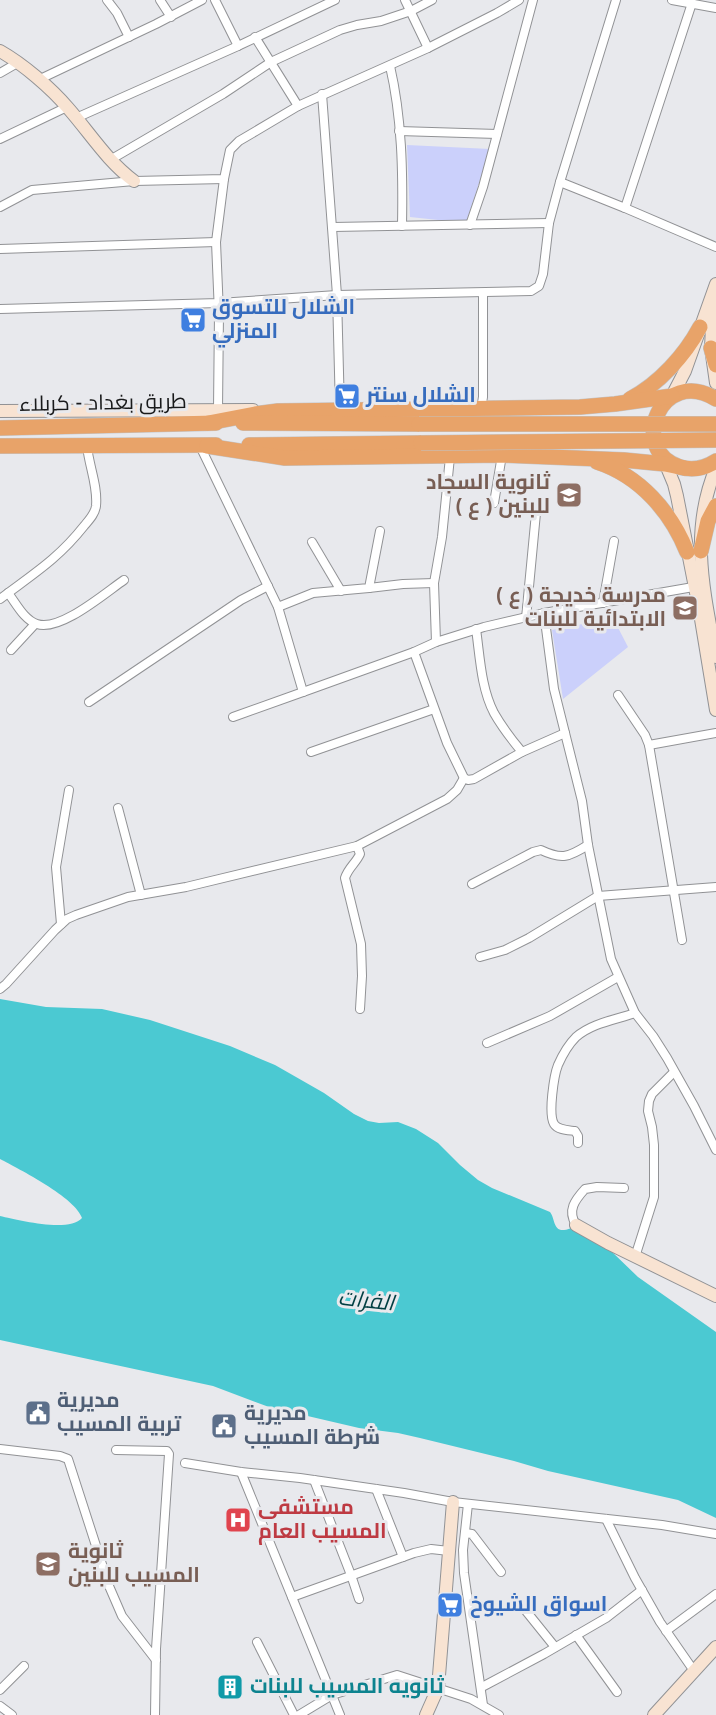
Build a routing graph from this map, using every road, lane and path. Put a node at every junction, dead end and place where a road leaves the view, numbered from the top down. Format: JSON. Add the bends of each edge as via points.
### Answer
{"nodes":[{"id":1,"x":107,"y":0,"type":"edge"},
{"id":2,"x":160,"y":0,"type":"edge"},
{"id":3,"x":202,"y":0,"type":"edge"},
{"id":4,"x":215,"y":0,"type":"edge"},
{"id":5,"x":335,"y":0,"type":"edge"},
{"id":6,"x":405,"y":0,"type":"edge"},
{"id":7,"x":432,"y":0,"type":"edge"},
{"id":8,"x":519,"y":0,"type":"edge"},
{"id":9,"x":533,"y":0,"type":"edge"},
{"id":10,"x":616,"y":0,"type":"edge"},
{"id":11,"x":672,"y":0,"type":"edge"},
{"id":12,"x":692,"y":3,"type":"junction"},
{"id":13,"x":716,"y":8,"type":"edge"},
{"id":14,"x":411,"y":11,"type":"junction"},
{"id":15,"x":171,"y":17,"type":"junction"},
{"id":16,"x":129,"y":37,"type":"junction"},
{"id":17,"x":255,"y":37,"type":"junction"},
{"id":18,"x":238,"y":46,"type":"junction"},
{"id":19,"x":428,"y":48,"type":"junction"},
{"id":20,"x":0,"y":51,"type":"edge"},
{"id":21,"x":19,"y":62,"type":"junction"},
{"id":22,"x":271,"y":62,"type":"junction"},
{"id":23,"x":390,"y":66,"type":"junction"},
{"id":24,"x":0,"y":73,"type":"edge"},
{"id":25,"x":38,"y":80,"type":"junction"},
{"id":26,"x":322,"y":94,"type":"junction"},
{"id":27,"x":298,"y":106,"type":"junction"},
{"id":28,"x":67,"y":107,"type":"junction"},
{"id":29,"x":76,"y":118,"type":"junction"},
{"id":30,"x":399,"y":131,"type":"junction"},
{"id":31,"x":497,"y":134,"type":"junction"},
{"id":32,"x":0,"y":138,"type":"edge"},
{"id":33,"x":110,"y":160,"type":"junction"},
{"id":34,"x":224,"y":179,"type":"junction"},
{"id":35,"x":134,"y":181,"type":"junction"},
{"id":36,"x":560,"y":183,"type":"junction"},
{"id":37,"x":0,"y":207,"type":"edge"},
{"id":38,"x":625,"y":208,"type":"junction"},
{"id":39,"x":549,"y":223,"type":"junction"},
{"id":40,"x":470,"y":225,"type":"junction"},
{"id":41,"x":402,"y":226,"type":"junction"},
{"id":42,"x":333,"y":227,"type":"junction"},
{"id":43,"x":216,"y":242,"type":"junction"},
{"id":44,"x":716,"y":248,"type":"edge"},
{"id":45,"x":0,"y":249,"type":"edge"},
{"id":46,"x":716,"y":285,"type":"edge"},
{"id":47,"x":483,"y":293,"type":"junction"},
{"id":48,"x":337,"y":295,"type":"junction"},
{"id":49,"x":219,"y":303,"type":"junction"},
{"id":50,"x":0,"y":309,"type":"edge"},
{"id":51,"x":700,"y":327,"type":"junction"},
{"id":52,"x":711,"y":348,"type":"junction"},
{"id":53,"x":716,"y":365,"type":"edge"},
{"id":54,"x":714,"y":393,"type":"edge"},
{"id":55,"x":672,"y":396,"type":"junction"},
{"id":56,"x":615,"y":404,"type":"junction"},
{"id":57,"x":481,"y":409,"type":"junction"},
{"id":58,"x":218,"y":410,"type":"junction"},
{"id":59,"x":0,"y":411,"type":"edge"},
{"id":60,"x":278,"y":411,"type":"junction"},
{"id":61,"x":340,"y":411,"type":"junction"},
{"id":62,"x":208,"y":423,"type":"junction"},
{"id":63,"x":716,"y":424,"type":"edge"},
{"id":64,"x":63,"y":426,"type":"junction"},
{"id":65,"x":100,"y":426,"type":"junction"},
{"id":66,"x":0,"y":428,"type":"edge"},
{"id":67,"x":716,"y":440,"type":"edge"},
{"id":68,"x":0,"y":446,"type":"edge"},
{"id":69,"x":64,"y":446,"type":"junction"},
{"id":70,"x":92,"y":446,"type":"junction"},
{"id":71,"x":204,"y":446,"type":"junction"},
{"id":72,"x":658,"y":448,"type":"junction"},
{"id":73,"x":502,"y":455,"type":"junction"},
{"id":74,"x":450,"y":457,"type":"junction"},
{"id":75,"x":577,"y":457,"type":"junction"},
{"id":76,"x":666,"y":464,"type":"junction"},
{"id":77,"x":713,"y":465,"type":"edge"},
{"id":78,"x":684,"y":468,"type":"junction"},
{"id":79,"x":494,"y":503,"type":"dead end"},
{"id":80,"x":716,"y":506,"type":"edge"},
{"id":81,"x":536,"y":513,"type":"dead end"},
{"id":82,"x":380,"y":531,"type":"dead end"},
{"id":83,"x":614,"y":541,"type":"dead end"},
{"id":84,"x":312,"y":542,"type":"dead end"},
{"id":85,"x":694,"y":552,"type":"junction"},
{"id":86,"x":124,"y":580,"type":"dead end"},
{"id":87,"x":434,"y":583,"type":"junction"},
{"id":88,"x":268,"y":586,"type":"junction"},
{"id":89,"x":698,"y":586,"type":"junction"},
{"id":90,"x":369,"y":588,"type":"junction"},
{"id":91,"x":341,"y":591,"type":"junction"},
{"id":92,"x":9,"y":593,"type":"junction"},
{"id":93,"x":0,"y":599,"type":"edge"},
{"id":94,"x":603,"y":603,"type":"junction"},
{"id":95,"x":278,"y":607,"type":"junction"},
{"id":96,"x":544,"y":613,"type":"junction"},
{"id":97,"x":526,"y":618,"type":"junction"},
{"id":98,"x":35,"y":624,"type":"junction"},
{"id":99,"x":476,"y":629,"type":"junction"},
{"id":100,"x":436,"y":642,"type":"junction"},
{"id":101,"x":11,"y":650,"type":"dead end"},
{"id":102,"x":414,"y":652,"type":"junction"},
{"id":103,"x":716,"y":657,"type":"edge"},
{"id":104,"x":303,"y":692,"type":"junction"},
{"id":105,"x":618,"y":695,"type":"dead end"},
{"id":106,"x":89,"y":702,"type":"dead end"},
{"id":107,"x":434,"y":709,"type":"junction"},
{"id":108,"x":716,"y":710,"type":"edge"},
{"id":109,"x":233,"y":717,"type":"dead end"},
{"id":110,"x":716,"y":733,"type":"edge"},
{"id":111,"x":565,"y":734,"type":"junction"},
{"id":112,"x":648,"y":745,"type":"junction"},
{"id":113,"x":311,"y":752,"type":"dead end"},
{"id":114,"x":522,"y":752,"type":"junction"},
{"id":115,"x":464,"y":778,"type":"junction"},
{"id":116,"x":69,"y":790,"type":"dead end"},
{"id":117,"x":118,"y":808,"type":"dead end"},
{"id":118,"x":588,"y":845,"type":"junction"},
{"id":119,"x":357,"y":846,"type":"junction"},
{"id":120,"x":472,"y":884,"type":"dead end"},
{"id":121,"x":716,"y":887,"type":"edge"},
{"id":122,"x":674,"y":890,"type":"junction"},
{"id":123,"x":141,"y":895,"type":"junction"},
{"id":124,"x":598,"y":897,"type":"junction"},
{"id":125,"x":61,"y":924,"type":"junction"},
{"id":126,"x":682,"y":940,"type":"dead end"},
{"id":127,"x":480,"y":957,"type":"dead end"},
{"id":128,"x":618,"y":977,"type":"junction"},
{"id":129,"x":0,"y":989,"type":"edge"},
{"id":130,"x":360,"y":1009,"type":"dead end"},
{"id":131,"x":635,"y":1012,"type":"junction"},
{"id":132,"x":487,"y":1043,"type":"dead end"},
{"id":133,"x":674,"y":1072,"type":"junction"},
{"id":134,"x":578,"y":1143,"type":"dead end"},
{"id":135,"x":716,"y":1150,"type":"edge"},
{"id":136,"x":624,"y":1188,"type":"dead end"},
{"id":137,"x":576,"y":1225,"type":"joint"},
{"id":138,"x":635,"y":1257,"type":"junction"},
{"id":139,"x":716,"y":1296,"type":"edge"},
{"id":140,"x":0,"y":1449,"type":"edge"},
{"id":141,"x":116,"y":1450,"type":"dead end"},
{"id":142,"x":185,"y":1463,"type":"dead end"},
{"id":143,"x":241,"y":1472,"type":"junction"},
{"id":144,"x":314,"y":1480,"type":"junction"},
{"id":145,"x":376,"y":1489,"type":"junction"},
{"id":146,"x":453,"y":1502,"type":"junction"},
{"id":147,"x":468,"y":1504,"type":"junction"},
{"id":148,"x":606,"y":1519,"type":"junction"},
{"id":149,"x":465,"y":1533,"type":"junction"},
{"id":150,"x":716,"y":1534,"type":"edge"},
{"id":151,"x":449,"y":1551,"type":"junction"},
{"id":152,"x":403,"y":1557,"type":"junction"},
{"id":153,"x":501,"y":1572,"type":"dead end"},
{"id":154,"x":351,"y":1575,"type":"junction"},
{"id":155,"x":642,"y":1590,"type":"junction"},
{"id":156,"x":716,"y":1594,"type":"edge"},
{"id":157,"x":292,"y":1597,"type":"junction"},
{"id":158,"x":359,"y":1599,"type":"dead end"},
{"id":159,"x":525,"y":1611,"type":"dead end"},
{"id":160,"x":666,"y":1631,"type":"junction"},
{"id":161,"x":576,"y":1635,"type":"junction"},
{"id":162,"x":257,"y":1642,"type":"dead end"},
{"id":163,"x":555,"y":1647,"type":"junction"},
{"id":164,"x":716,"y":1647,"type":"edge"},
{"id":165,"x":156,"y":1661,"type":"junction"},
{"id":166,"x":24,"y":1666,"type":"dead end"},
{"id":167,"x":694,"y":1671,"type":"junction"},
{"id":168,"x":482,"y":1687,"type":"junction"},
{"id":169,"x":438,"y":1688,"type":"junction"},
{"id":170,"x":0,"y":1690,"type":"edge"},
{"id":171,"x":617,"y":1692,"type":"dead end"},
{"id":172,"x":332,"y":1695,"type":"junction"},
{"id":173,"x":483,"y":1705,"type":"junction"},
{"id":174,"x":0,"y":1706,"type":"edge"},
{"id":175,"x":12,"y":1715,"type":"edge"},
{"id":176,"x":155,"y":1715,"type":"edge"},
{"id":177,"x":294,"y":1715,"type":"edge"},
{"id":178,"x":299,"y":1715,"type":"edge"},
{"id":179,"x":340,"y":1715,"type":"edge"},
{"id":180,"x":426,"y":1715,"type":"edge"},
{"id":181,"x":499,"y":1715,"type":"edge"},
{"id":182,"x":654,"y":1715,"type":"edge"}],
"edges":[{"from":1,"to":16,"type":"street"},
{"from":2,"to":15,"type":"street"},
{"from":3,"to":15,"type":"street"},
{"from":4,"to":18,"type":"street"},
{"from":5,"to":17,"type":"street"},
{"from":6,"to":14,"type":"street"},
{"from":7,"to":14,"type":"street"},
{"from":8,"to":19,"type":"street"},
{"from":9,"to":31,"type":"street"},
{"from":10,"to":36,"type":"street"},
{"from":11,"to":12,"type":"street"},
{"from":12,"to":13,"type":"street"},
{"from":12,"to":38,"type":"street"},
{"from":14,"to":19,"type":"street"},
{"from":14,"to":22,"type":"street","via":[[340,30]]},
{"from":15,"to":16,"type":"street"},
{"from":16,"to":25,"type":"street"},
{"from":17,"to":18,"type":"street"},
{"from":17,"to":22,"type":"street"},
{"from":18,"to":29,"type":"street"},
{"from":19,"to":23,"type":"street"},
{"from":20,"to":21,"type":"main road"},
{"from":21,"to":24,"type":"street"},
{"from":21,"to":25,"type":"main road"},
{"from":22,"to":27,"type":"street"},
{"from":22,"to":33,"type":"street"},
{"from":23,"to":26,"type":"street"},
{"from":23,"to":30,"type":"street"},
{"from":25,"to":28,"type":"main road"},
{"from":26,"to":27,"type":"street"},
{"from":26,"to":42,"type":"street"},
{"from":27,"to":34,"type":"street","via":[[239,141],[230,150]]},
{"from":28,"to":29,"type":"main road"},
{"from":28,"to":32,"type":"street"},
{"from":29,"to":33,"type":"main road"},
{"from":30,"to":31,"type":"street"},
{"from":30,"to":41,"type":"street"},
{"from":31,"to":40,"type":"street"},
{"from":33,"to":35,"type":"main road"},
{"from":34,"to":35,"type":"street"},
{"from":34,"to":43,"type":"street"},
{"from":35,"to":37,"type":"street","via":[[32,190]]},
{"from":36,"to":38,"type":"street"},
{"from":36,"to":39,"type":"street"},
{"from":38,"to":44,"type":"street"},
{"from":39,"to":40,"type":"street"},
{"from":39,"to":47,"type":"street","via":[[539,286],[531,291]]},
{"from":40,"to":41,"type":"street"},
{"from":41,"to":42,"type":"street"},
{"from":42,"to":48,"type":"street"},
{"from":43,"to":45,"type":"street"},
{"from":43,"to":49,"type":"street"},
{"from":46,"to":51,"type":"main road"},
{"from":46,"to":52,"type":"main road"},
{"from":47,"to":48,"type":"street"},
{"from":47,"to":57,"type":"street"},
{"from":48,"to":49,"type":"street"},
{"from":48,"to":61,"type":"street"},
{"from":49,"to":50,"type":"street"},
{"from":49,"to":58,"type":"street"},
{"from":51,"to":55,"type":"main road"},
{"from":51,"to":56,"type":"highway","via":[[683,353],[645,390]]},
{"from":52,"to":53,"type":"highway"},
{"from":52,"to":54,"type":"main road"},
{"from":54,"to":55,"type":"highway","via":[[692,390]]},
{"from":55,"to":56,"type":"highway"},
{"from":55,"to":72,"type":"highway","via":[[656,415],[653,432]]},
{"from":56,"to":57,"type":"highway"},
{"from":57,"to":61,"type":"highway"},
{"from":58,"to":59,"type":"main road"},
{"from":58,"to":60,"type":"main road"},
{"from":60,"to":61,"type":"highway"},
{"from":60,"to":62,"type":"highway"},
{"from":62,"to":63,"type":"highway","bridge":true},
{"from":62,"to":65,"type":"highway","name":"طريق بغداد - كربلاء"},
{"from":64,"to":65,"type":"highway","name":"طريق بغداد - كربلاء"},
{"from":64,"to":66,"type":"highway","name":"طريق بغداد - كربلاء"},
{"from":64,"to":69,"type":"highway","via":[[68,436]]},
{"from":65,"to":70,"type":"highway","via":[[93,435]]},
{"from":67,"to":71,"type":"highway","bridge":true},
{"from":68,"to":69,"type":"highway"},
{"from":69,"to":70,"type":"highway"},
{"from":70,"to":71,"type":"highway"},
{"from":70,"to":92,"type":"street","via":[[90,471],[96,507],[93,516],[59,555]]},
{"from":71,"to":74,"type":"highway","via":[[285,458]]},
{"from":71,"to":88,"type":"street"},
{"from":72,"to":76,"type":"main road"},
{"from":72,"to":78,"type":"highway","via":[[669,461]]},
{"from":73,"to":74,"type":"highway"},
{"from":73,"to":75,"type":"highway"},
{"from":73,"to":79,"type":"street"},
{"from":74,"to":87,"type":"street"},
{"from":75,"to":76,"type":"highway"},
{"from":75,"to":85,"type":"highway","via":[[604,464],[642,488]]},
{"from":76,"to":78,"type":"highway"},
{"from":76,"to":85,"type":"main road"},
{"from":77,"to":78,"type":"highway"},
{"from":77,"to":85,"type":"main road"},
{"from":80,"to":85,"type":"highway"},
{"from":81,"to":97,"type":"street"},
{"from":82,"to":90,"type":"street"},
{"from":83,"to":94,"type":"street"},
{"from":84,"to":91,"type":"street"},
{"from":85,"to":89,"type":"main road"},
{"from":86,"to":98,"type":"street","via":[[55,623]]},
{"from":87,"to":90,"type":"street"},
{"from":87,"to":100,"type":"street"},
{"from":88,"to":95,"type":"street"},
{"from":88,"to":106,"type":"street"},
{"from":89,"to":94,"type":"street"},
{"from":89,"to":103,"type":"main road"},
{"from":89,"to":108,"type":"main road"},
{"from":90,"to":91,"type":"street"},
{"from":91,"to":95,"type":"street","via":[[313,593]]},
{"from":92,"to":93,"type":"street"},
{"from":92,"to":98,"type":"street"},
{"from":94,"to":96,"type":"street"},
{"from":95,"to":104,"type":"street"},
{"from":96,"to":97,"type":"street"},
{"from":96,"to":111,"type":"street","via":[[554,690]]},
{"from":97,"to":99,"type":"street"},
{"from":98,"to":101,"type":"street"},
{"from":99,"to":100,"type":"street"},
{"from":99,"to":114,"type":"street","via":[[486,693],[498,720]]},
{"from":100,"to":102,"type":"street"},
{"from":102,"to":104,"type":"street"},
{"from":102,"to":107,"type":"street"},
{"from":104,"to":109,"type":"street"},
{"from":105,"to":112,"type":"street"},
{"from":107,"to":113,"type":"street"},
{"from":107,"to":115,"type":"street"},
{"from":110,"to":112,"type":"street"},
{"from":111,"to":114,"type":"street"},
{"from":111,"to":118,"type":"street","via":[[582,801]]},
{"from":112,"to":122,"type":"street"},
{"from":114,"to":115,"type":"street","via":[[474,779]]},
{"from":115,"to":119,"type":"street","via":[[447,799]]},
{"from":116,"to":125,"type":"street","via":[[56,867]]},
{"from":117,"to":123,"type":"street"},
{"from":118,"to":120,"type":"street","via":[[562,858],[541,850],[533,852]]},
{"from":118,"to":124,"type":"street"},
{"from":119,"to":123,"type":"street"},
{"from":119,"to":130,"type":"street","via":[[360,854],[345,878],[361,944]]},
{"from":121,"to":122,"type":"street"},
{"from":122,"to":124,"type":"street"},
{"from":122,"to":126,"type":"street"},
{"from":123,"to":125,"type":"street","via":[[102,905]]},
{"from":124,"to":127,"type":"street","via":[[529,938]]},
{"from":124,"to":128,"type":"street"},
{"from":125,"to":129,"type":"street"},
{"from":128,"to":131,"type":"street"},
{"from":128,"to":132,"type":"street","via":[[550,1016]]},
{"from":131,"to":133,"type":"street"},
{"from":131,"to":134,"type":"street","via":[[588,1028],[573,1039],[557,1066],[552,1120],[555,1126],[575,1131]]},
{"from":133,"to":135,"type":"street"},
{"from":133,"to":138,"type":"street","via":[[649,1101],[654,1197]]},
{"from":136,"to":137,"type":"street","via":[[585,1189],[573,1207]]},
{"from":137,"to":138,"type":"main road"},
{"from":138,"to":139,"type":"main road"},
{"from":140,"to":165,"type":"street","via":[[68,1459],[122,1616]]},
{"from":141,"to":165,"type":"street","via":[[169,1454]]},
{"from":142,"to":143,"type":"street"},
{"from":143,"to":144,"type":"street"},
{"from":143,"to":157,"type":"street"},
{"from":144,"to":145,"type":"street"},
{"from":144,"to":154,"type":"street"},
{"from":145,"to":146,"type":"street"},
{"from":145,"to":152,"type":"street"},
{"from":146,"to":147,"type":"street"},
{"from":146,"to":151,"type":"main road"},
{"from":147,"to":148,"type":"street"},
{"from":147,"to":149,"type":"street"},
{"from":148,"to":150,"type":"street"},
{"from":148,"to":155,"type":"street"},
{"from":149,"to":153,"type":"street","via":[[472,1534]]},
{"from":149,"to":168,"type":"street","via":[[464,1574]]},
{"from":151,"to":152,"type":"street","via":[[431,1549]]},
{"from":151,"to":169,"type":"main road"},
{"from":152,"to":154,"type":"street"},
{"from":154,"to":157,"type":"street"},
{"from":154,"to":158,"type":"street"},
{"from":155,"to":160,"type":"street"},
{"from":155,"to":161,"type":"street"},
{"from":156,"to":160,"type":"street"},
{"from":157,"to":172,"type":"street"},
{"from":159,"to":163,"type":"street"},
{"from":160,"to":167,"type":"street"},
{"from":161,"to":163,"type":"street"},
{"from":161,"to":171,"type":"street"},
{"from":162,"to":177,"type":"street"},
{"from":163,"to":168,"type":"street"},
{"from":164,"to":167,"type":"main road"},
{"from":165,"to":176,"type":"street"},
{"from":166,"to":170,"type":"street"},
{"from":167,"to":182,"type":"main road"},
{"from":168,"to":173,"type":"street"},
{"from":169,"to":172,"type":"street","via":[[397,1675]]},
{"from":169,"to":173,"type":"street"},
{"from":169,"to":180,"type":"main road"},
{"from":172,"to":178,"type":"street"},
{"from":172,"to":179,"type":"street"},
{"from":173,"to":181,"type":"street"},
{"from":174,"to":175,"type":"street"}]}
